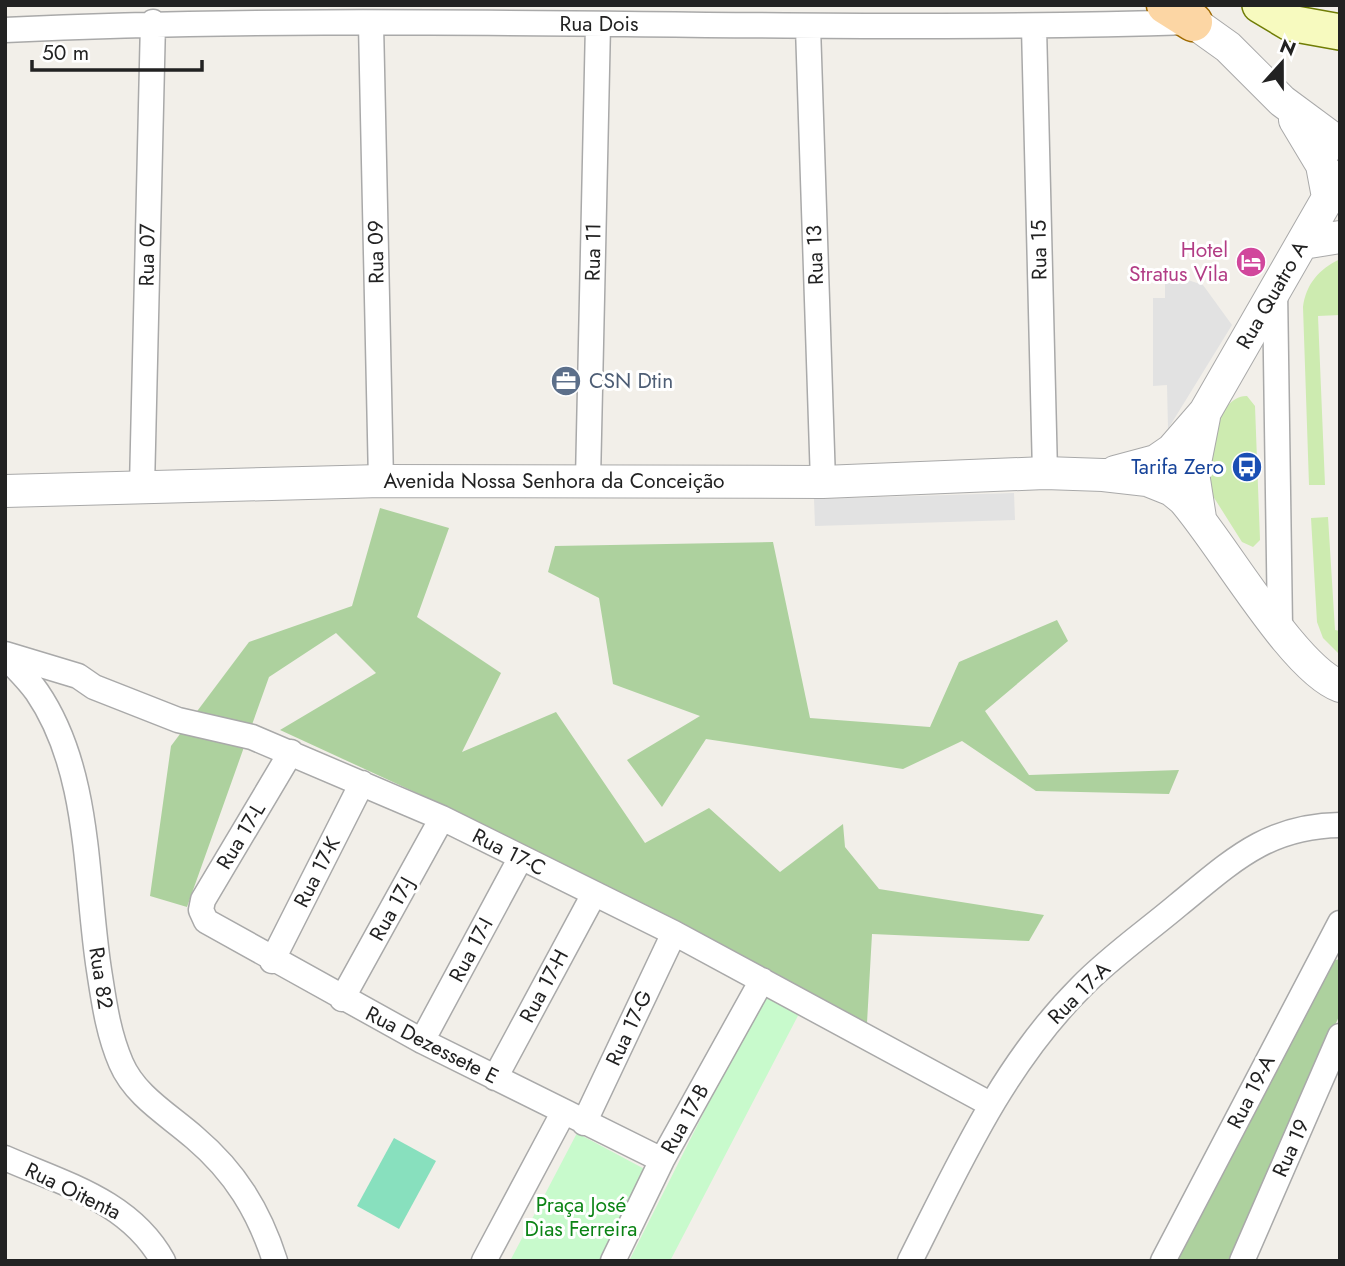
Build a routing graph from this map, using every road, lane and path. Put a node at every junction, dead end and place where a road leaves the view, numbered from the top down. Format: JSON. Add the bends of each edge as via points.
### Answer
{"nodes":[{"id":1,"x":1260,"y":5,"type":"edge"},
{"id":2,"x":1180,"y":13,"type":"edge"},
{"id":3,"x":153,"y":22,"type":"junction"},
{"id":4,"x":371,"y":24,"type":"junction"},
{"id":5,"x":598,"y":24,"type":"junction"},
{"id":6,"x":808,"y":27,"type":"junction"},
{"id":7,"x":1034,"y":27,"type":"junction"},
{"id":8,"x":5,"y":30,"type":"edge"},
{"id":9,"x":1340,"y":32,"type":"edge"},
{"id":10,"x":1282,"y":101,"type":"junction"},
{"id":11,"x":1340,"y":144,"type":"edge"},
{"id":12,"x":1334,"y":187,"type":"edge"},
{"id":13,"x":1340,"y":237,"type":"edge"},
{"id":14,"x":1303,"y":243,"type":"junction"},
{"id":15,"x":1275,"y":289,"type":"junction"},
{"id":16,"x":1205,"y":412,"type":"junction"},
{"id":17,"x":1045,"y":474,"type":"junction"},
{"id":18,"x":1103,"y":475,"type":"junction"},
{"id":19,"x":588,"y":480,"type":"junction"},
{"id":20,"x":381,"y":481,"type":"junction"},
{"id":21,"x":823,"y":482,"type":"junction"},
{"id":22,"x":142,"y":487,"type":"junction"},
{"id":23,"x":5,"y":491,"type":"edge"},
{"id":24,"x":1200,"y":518,"type":"junction"},
{"id":25,"x":1280,"y":627,"type":"junction"},
{"id":26,"x":5,"y":655,"type":"edge"},
{"id":27,"x":1340,"y":685,"type":"edge"},
{"id":28,"x":291,"y":752,"type":"junction"},
{"id":29,"x":362,"y":783,"type":"junction"},
{"id":30,"x":442,"y":818,"type":"junction"},
{"id":31,"x":1340,"y":825,"type":"edge"},
{"id":32,"x":520,"y":859,"type":"junction"},
{"id":33,"x":594,"y":894,"type":"junction"},
{"id":34,"x":206,"y":921,"type":"joint"},
{"id":35,"x":674,"y":933,"type":"junction"},
{"id":36,"x":1337,"y":934,"type":"edge"},
{"id":37,"x":272,"y":961,"type":"junction"},
{"id":38,"x":762,"y":980,"type":"junction"},
{"id":39,"x":342,"y":999,"type":"junction"},
{"id":40,"x":1340,"y":1036,"type":"edge"},
{"id":41,"x":422,"y":1041,"type":"junction"},
{"id":42,"x":495,"y":1078,"type":"junction"},
{"id":43,"x":990,"y":1104,"type":"junction"},
{"id":44,"x":573,"y":1118,"type":"junction"},
{"id":45,"x":5,"y":1158,"type":"edge"},
{"id":46,"x":662,"y":1160,"type":"junction"},
{"id":47,"x":163,"y":1261,"type":"edge"},
{"id":48,"x":275,"y":1261,"type":"edge"},
{"id":49,"x":484,"y":1261,"type":"edge"},
{"id":50,"x":613,"y":1261,"type":"edge"},
{"id":51,"x":910,"y":1261,"type":"edge"},
{"id":52,"x":1163,"y":1261,"type":"edge"},
{"id":53,"x":1242,"y":1261,"type":"edge"}],
"edges":[{"from":1,"to":9,"type":"main road","via":[[1290,23]]},
{"from":2,"to":7,"type":"street","name":"Rua Dois"},
{"from":2,"to":10,"type":"street","via":[[1228,47]]},
{"from":3,"to":4,"type":"street","name":"Rua Dois"},
{"from":3,"to":8,"type":"street","name":"Rua Dois"},
{"from":3,"to":22,"type":"street","name":"Rua 07"},
{"from":4,"to":5,"type":"street","name":"Rua Dois"},
{"from":4,"to":20,"type":"street","name":"Rua 09"},
{"from":5,"to":6,"type":"street","name":"Rua Dois"},
{"from":5,"to":19,"type":"street","name":"Rua 11"},
{"from":6,"to":7,"type":"street","name":"Rua Dois"},
{"from":6,"to":21,"type":"street","name":"Rua 13"},
{"from":7,"to":17,"type":"street","name":"Rua 15"},
{"from":10,"to":11,"type":"street"},
{"from":10,"to":12,"type":"street"},
{"from":12,"to":14,"type":"street","name":"Rua Quatro A"},
{"from":13,"to":14,"type":"street"},
{"from":14,"to":15,"type":"street","name":"Rua Quatro A"},
{"from":15,"to":16,"type":"street","name":"Rua Quatro A"},
{"from":15,"to":25,"type":"street"},
{"from":16,"to":18,"type":"street","name":"Rua Quatro A","via":[[1172,450],[1156,461]]},
{"from":16,"to":24,"type":"street","name":"Rua Quatro A","via":[[1194,473]]},
{"from":17,"to":18,"type":"street","name":"Avenida Nossa Senhora da Conceição"},
{"from":17,"to":21,"type":"street","name":"Avenida Nossa Senhora da Conceição"},
{"from":18,"to":24,"type":"street","via":[[1172,489]]},
{"from":19,"to":20,"type":"street","name":"Avenida Nossa Senhora da Conceição"},
{"from":19,"to":21,"type":"street","name":"Avenida Nossa Senhora da Conceição"},
{"from":20,"to":22,"type":"street","name":"Avenida Nossa Senhora da Conceição"},
{"from":22,"to":23,"type":"street","name":"Avenida Nossa Senhora da Conceição"},
{"from":24,"to":25,"type":"street"},
{"from":25,"to":27,"type":"street","via":[[1308,664]]},
{"from":26,"to":28,"type":"street","name":"Rua 17-C","via":[[78,676],[94,687],[178,720],[252,737]]},
{"from":26,"to":48,"type":"street","name":"Rua 82","via":[[36,691],[67,755],[79,805],[108,1025],[123,1067],[146,1097],[240,1184]]},
{"from":28,"to":29,"type":"street","name":"Rua 17-C"},
{"from":28,"to":34,"type":"street","name":"Rua 17-L","via":[[203,900]]},
{"from":29,"to":30,"type":"street","name":"Rua 17-C"},
{"from":29,"to":37,"type":"street","name":"Rua 17-K"},
{"from":30,"to":32,"type":"street","name":"Rua 17-C"},
{"from":30,"to":39,"type":"street","name":"Rua 17-J"},
{"from":31,"to":43,"type":"street","name":"Rua 17-A","via":[[1278,834],[1225,866],[1082,986],[1036,1039]]},
{"from":32,"to":33,"type":"street","name":"Rua 17-C"},
{"from":32,"to":41,"type":"street","name":"Rua 17-I"},
{"from":33,"to":35,"type":"street","name":"Rua 17-C"},
{"from":33,"to":42,"type":"street","name":"Rua 17-H"},
{"from":34,"to":37,"type":"street","name":"Rua Dezessete E"},
{"from":35,"to":38,"type":"street","name":"Rua 17-C"},
{"from":35,"to":44,"type":"street","name":"Rua 17-G"},
{"from":36,"to":52,"type":"street","name":"Rua 19-A"},
{"from":37,"to":39,"type":"street","name":"Rua Dezessete E"},
{"from":38,"to":43,"type":"street","name":"Rua 17-C"},
{"from":38,"to":46,"type":"street","name":"Rua 17-B"},
{"from":39,"to":41,"type":"street","name":"Rua Dezessete E"},
{"from":40,"to":53,"type":"street","name":"Rua 19"},
{"from":41,"to":42,"type":"street","name":"Rua Dezessete E"},
{"from":42,"to":44,"type":"street","name":"Rua Dezessete E"},
{"from":43,"to":51,"type":"street","name":"Rua 17-A"},
{"from":44,"to":46,"type":"street","name":"Rua Dezessete E"},
{"from":44,"to":49,"type":"street","name":"Rua 17-G"},
{"from":45,"to":47,"type":"street","name":"Rua Oitenta","via":[[112,1206],[139,1229]]},
{"from":46,"to":50,"type":"street","name":"Rua 17-B"}]}
